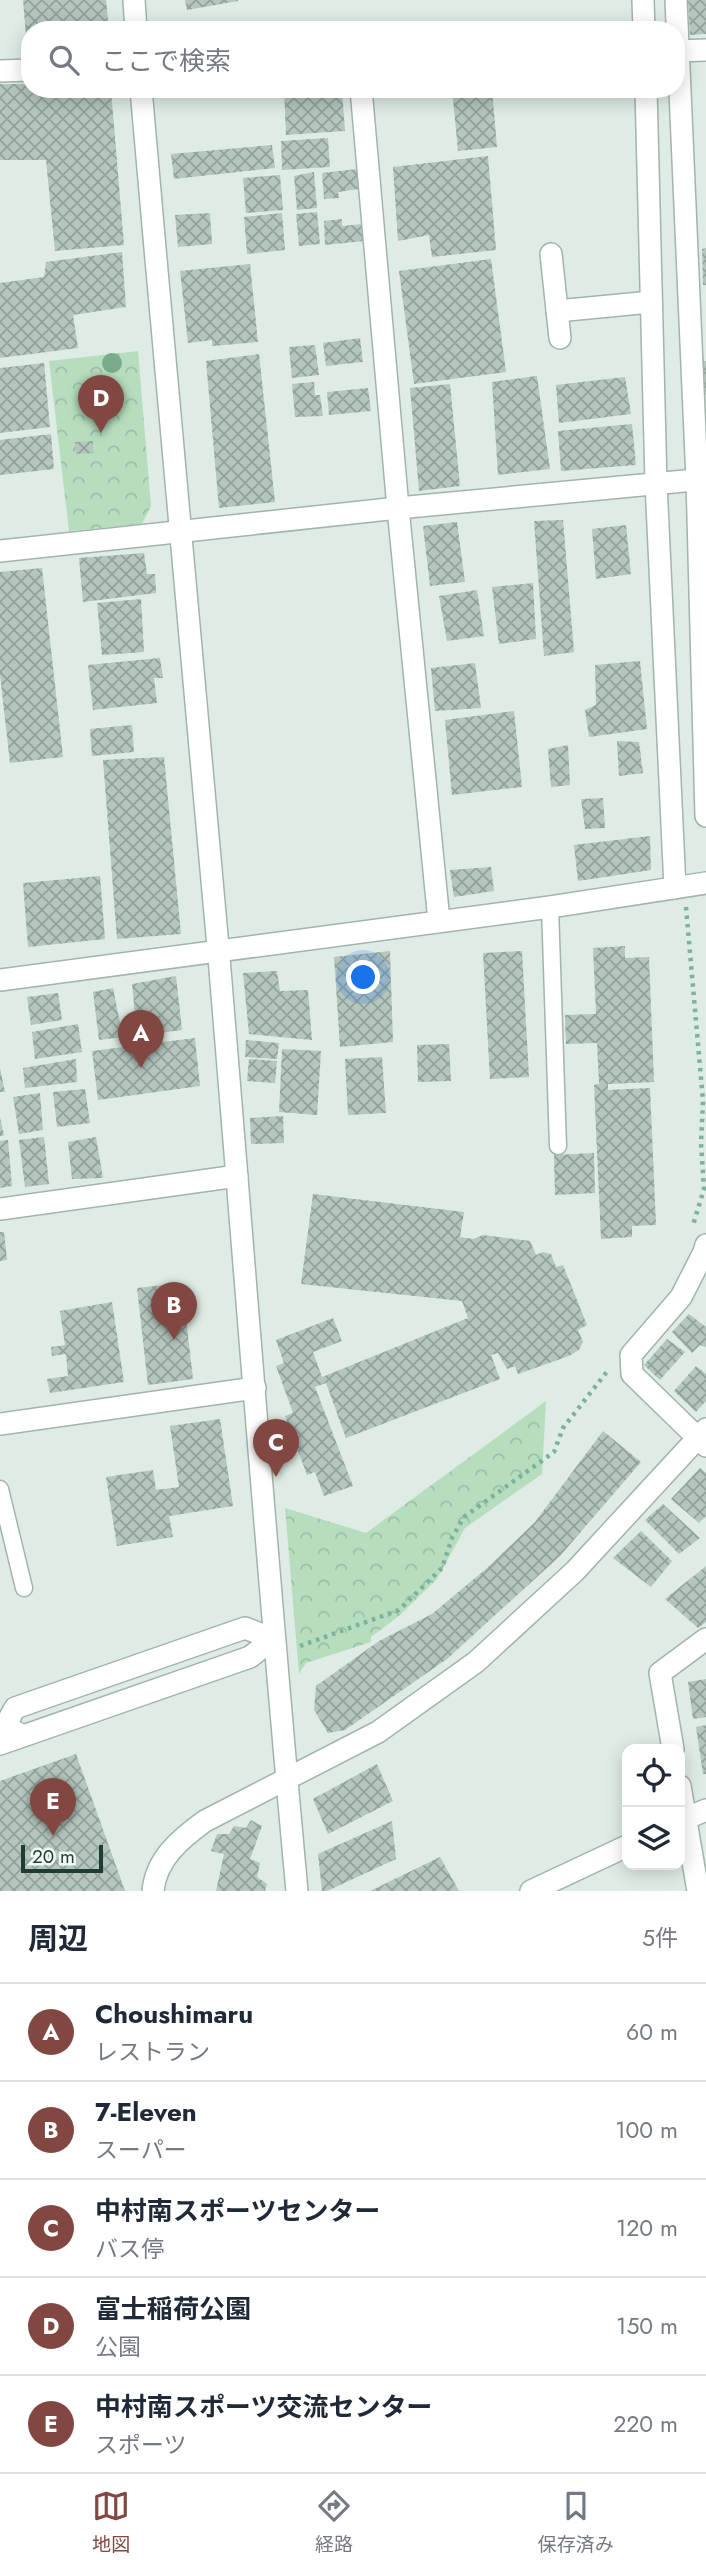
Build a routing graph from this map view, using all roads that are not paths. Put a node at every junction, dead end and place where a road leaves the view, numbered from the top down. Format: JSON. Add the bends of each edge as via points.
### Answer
{"nodes":[{"id":1,"x":134,"y":0,"type":"edge"},
{"id":2,"x":643,"y":0,"type":"edge"},
{"id":3,"x":676,"y":0,"type":"edge"},
{"id":4,"x":135,"y":21,"type":"edge"},
{"id":5,"x":644,"y":21,"type":"edge"},
{"id":6,"x":676,"y":21,"type":"edge"},
{"id":7,"x":706,"y":50,"type":"edge"},
{"id":8,"x":685,"y":51,"type":"edge"},
{"id":9,"x":21,"y":70,"type":"edge"},
{"id":10,"x":0,"y":71,"type":"edge"},
{"id":11,"x":142,"y":98,"type":"edge"},
{"id":12,"x":362,"y":98,"type":"edge"},
{"id":13,"x":646,"y":98,"type":"edge"},
{"id":14,"x":680,"y":98,"type":"edge"},
{"id":15,"x":551,"y":254,"type":"dead end"},
{"id":16,"x":651,"y":302,"type":"junction"},
{"id":17,"x":558,"y":311,"type":"junction"},
{"id":18,"x":560,"y":338,"type":"dead end"},
{"id":19,"x":701,"y":479,"type":"edge"},
{"id":20,"x":656,"y":484,"type":"junction"},
{"id":21,"x":398,"y":508,"type":"junction"},
{"id":22,"x":179,"y":531,"type":"junction"},
{"id":23,"x":0,"y":551,"type":"edge"},
{"id":24,"x":706,"y":816,"type":"edge"},
{"id":25,"x":689,"y":886,"type":"edge"},
{"id":26,"x":550,"y":907,"type":"junction"},
{"id":27,"x":439,"y":921,"type":"junction"},
{"id":28,"x":218,"y":951,"type":"junction"},
{"id":29,"x":0,"y":980,"type":"edge"},
{"id":30,"x":558,"y":1146,"type":"dead end"},
{"id":31,"x":237,"y":1176,"type":"junction"},
{"id":32,"x":0,"y":1209,"type":"edge"},
{"id":33,"x":699,"y":1238,"type":"edge"},
{"id":34,"x":255,"y":1388,"type":"junction"},
{"id":35,"x":0,"y":1424,"type":"edge"},
{"id":36,"x":703,"y":1438,"type":"edge"},
{"id":37,"x":0,"y":1489,"type":"edge"},
{"id":38,"x":24,"y":1588,"type":"dead end"},
{"id":39,"x":273,"y":1639,"type":"junction"},
{"id":40,"x":706,"y":1639,"type":"edge"},
{"id":41,"x":23,"y":1736,"type":"junction"},
{"id":42,"x":0,"y":1744,"type":"edge"},
{"id":43,"x":672,"y":1744,"type":"edge"},
{"id":44,"x":286,"y":1780,"type":"junction"},
{"id":45,"x":706,"y":1810,"type":"edge"},
{"id":46,"x":685,"y":1819,"type":"edge"},
{"id":47,"x":685,"y":1829,"type":"edge"},
{"id":48,"x":622,"y":1848,"type":"edge"},
{"id":49,"x":153,"y":1891,"type":"edge"},
{"id":50,"x":297,"y":1891,"type":"edge"},
{"id":51,"x":531,"y":1891,"type":"edge"},
{"id":52,"x":698,"y":1891,"type":"edge"}],
"edges":[{"from":1,"to":4,"type":"street"},
{"from":2,"to":5,"type":"street"},
{"from":3,"to":6,"type":"street"},
{"from":7,"to":8,"type":"street"},
{"from":9,"to":10,"type":"street"},
{"from":11,"to":22,"type":"street"},
{"from":12,"to":21,"type":"street"},
{"from":13,"to":16,"type":"street"},
{"from":14,"to":19,"type":"street"},
{"from":15,"to":17,"type":"street"},
{"from":16,"to":17,"type":"street"},
{"from":16,"to":20,"type":"street"},
{"from":17,"to":18,"type":"street"},
{"from":19,"to":20,"type":"street"},
{"from":19,"to":24,"type":"street"},
{"from":20,"to":21,"type":"street"},
{"from":20,"to":25,"type":"street"},
{"from":21,"to":22,"type":"street"},
{"from":21,"to":27,"type":"street"},
{"from":22,"to":23,"type":"street"},
{"from":22,"to":28,"type":"street"},
{"from":25,"to":26,"type":"street"},
{"from":26,"to":27,"type":"street"},
{"from":26,"to":30,"type":"lane"},
{"from":27,"to":28,"type":"street"},
{"from":28,"to":29,"type":"street"},
{"from":28,"to":31,"type":"street"},
{"from":31,"to":32,"type":"street"},
{"from":31,"to":34,"type":"street"},
{"from":33,"to":36,"type":"street","via":[[704,1252],[681,1297],[631,1355],[632,1374]]},
{"from":34,"to":35,"type":"street"},
{"from":34,"to":39,"type":"street"},
{"from":36,"to":44,"type":"street","via":[[575,1571],[476,1662],[378,1732]]},
{"from":37,"to":38,"type":"lane"},
{"from":39,"to":41,"type":"street","via":[[250,1657]]},
{"from":39,"to":41,"type":"street","via":[[245,1628],[15,1708],[5,1726]]},
{"from":39,"to":44,"type":"street"},
{"from":40,"to":43,"type":"street","via":[[660,1673]]},
{"from":41,"to":42,"type":"street"},
{"from":44,"to":49,"type":"street","via":[[205,1821],[182,1838],[164,1860]]},
{"from":44,"to":50,"type":"street"},
{"from":45,"to":46,"type":"street"},
{"from":47,"to":52,"type":"street"},
{"from":48,"to":51,"type":"street"}]}
